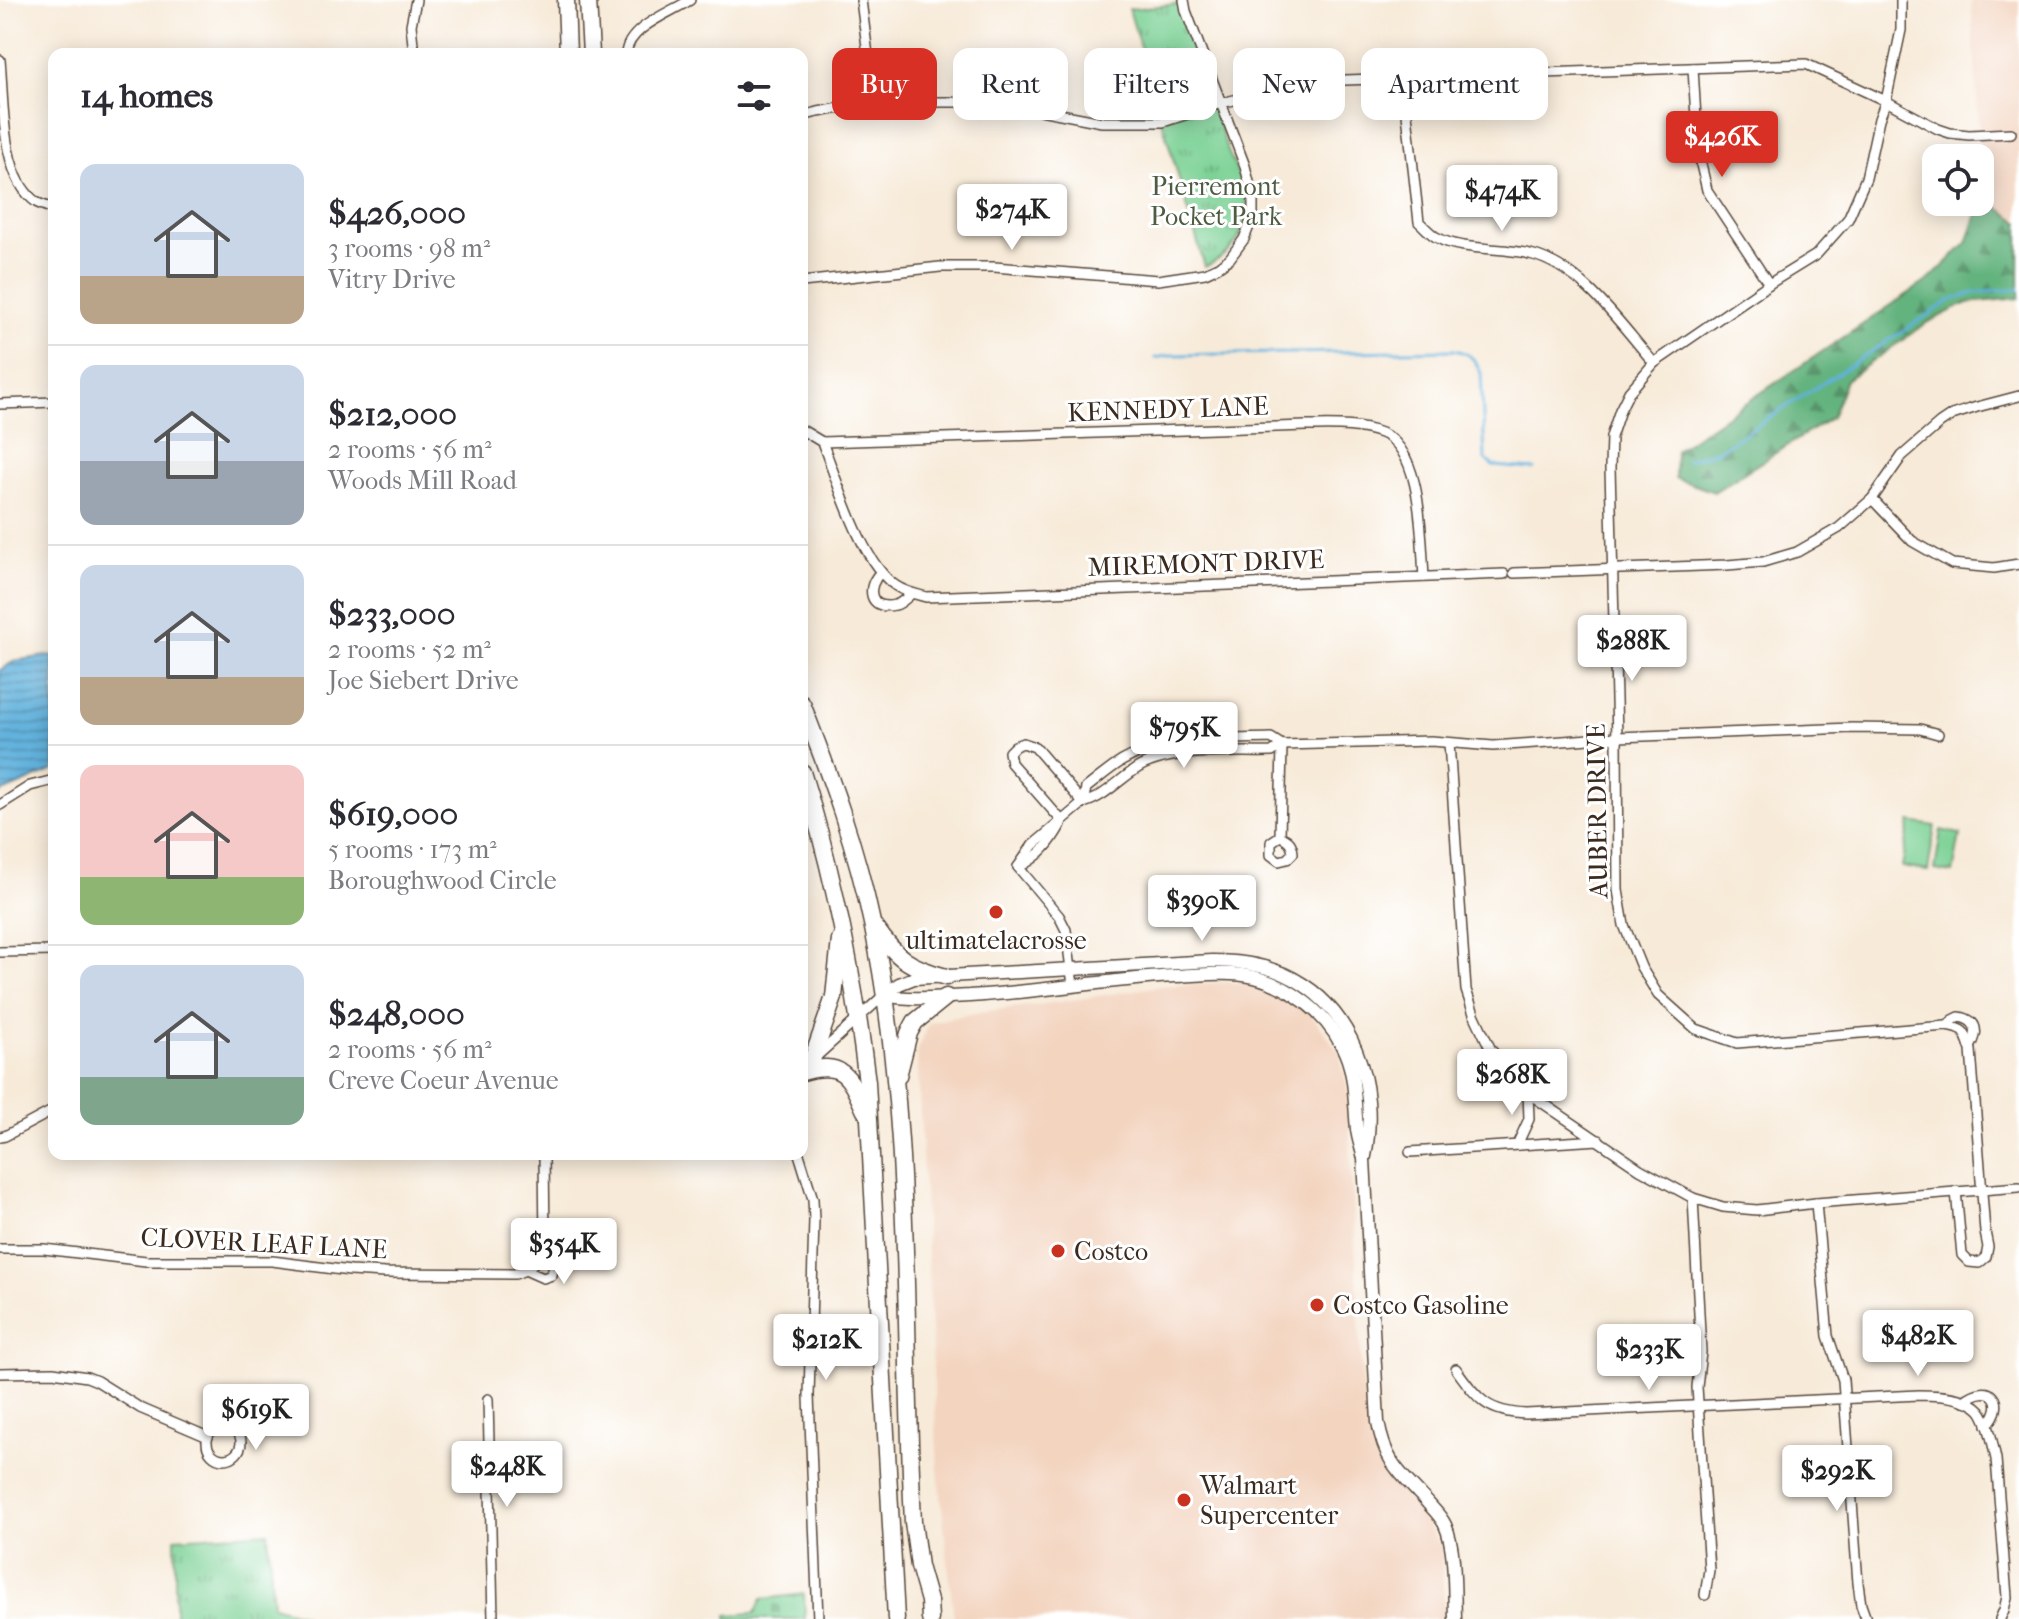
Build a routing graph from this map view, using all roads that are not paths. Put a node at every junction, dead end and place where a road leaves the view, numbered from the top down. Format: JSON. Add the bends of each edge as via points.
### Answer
{"nodes":[{"id":1,"x":416,"y":0,"type":"edge"},
{"id":2,"x":566,"y":0,"type":"edge"},
{"id":3,"x":690,"y":0,"type":"edge"},
{"id":4,"x":861,"y":0,"type":"edge"},
{"id":5,"x":1184,"y":0,"type":"edge"},
{"id":6,"x":1901,"y":0,"type":"edge"},
{"id":7,"x":591,"y":5,"type":"edge"},
{"id":8,"x":413,"y":48,"type":"edge"},
{"id":9,"x":568,"y":48,"type":"edge"},
{"id":10,"x":591,"y":48,"type":"edge"},
{"id":11,"x":627,"y":48,"type":"edge"},
{"id":12,"x":867,"y":48,"type":"edge"},
{"id":13,"x":0,"y":60,"type":"edge"},
{"id":14,"x":1693,"y":68,"type":"junction"},
{"id":15,"x":1548,"y":73,"type":"edge"},
{"id":16,"x":1361,"y":79,"type":"edge"},
{"id":17,"x":1886,"y":101,"type":"junction"},
{"id":18,"x":937,"y":102,"type":"edge"},
{"id":19,"x":1221,"y":103,"type":"junction"},
{"id":20,"x":832,"y":110,"type":"edge"},
{"id":21,"x":808,"y":114,"type":"edge"},
{"id":22,"x":1408,"y":120,"type":"edge"},
{"id":23,"x":2011,"y":133,"type":"dead end"},
{"id":24,"x":48,"y":207,"type":"edge"},
{"id":25,"x":808,"y":281,"type":"edge"},
{"id":26,"x":1769,"y":284,"type":"junction"},
{"id":27,"x":1654,"y":363,"type":"junction"},
{"id":28,"x":2019,"y":396,"type":"edge"},
{"id":29,"x":48,"y":402,"type":"edge"},
{"id":30,"x":0,"y":404,"type":"edge"},
{"id":31,"x":808,"y":434,"type":"edge"},
{"id":32,"x":822,"y":442,"type":"junction"},
{"id":33,"x":1872,"y":499,"type":"junction"},
{"id":34,"x":2019,"y":564,"type":"edge"},
{"id":35,"x":1612,"y":570,"type":"junction"},
{"id":36,"x":881,"y":572,"type":"junction"},
{"id":37,"x":1424,"y":577,"type":"junction"},
{"id":38,"x":911,"y":594,"type":"junction"},
{"id":39,"x":808,"y":720,"type":"edge"},
{"id":40,"x":1938,"y":734,"type":"dead end"},
{"id":41,"x":1617,"y":737,"type":"junction"},
{"id":42,"x":1449,"y":743,"type":"junction"},
{"id":43,"x":1282,"y":745,"type":"junction"},
{"id":44,"x":48,"y":782,"type":"edge"},
{"id":45,"x":808,"y":792,"type":"edge"},
{"id":46,"x":1083,"y":803,"type":"junction"},
{"id":47,"x":0,"y":805,"type":"edge"},
{"id":48,"x":1062,"y":821,"type":"junction"},
{"id":49,"x":1280,"y":836,"type":"dead end"},
{"id":50,"x":841,"y":919,"type":"junction"},
{"id":51,"x":872,"y":924,"type":"junction"},
{"id":52,"x":48,"y":951,"type":"edge"},
{"id":53,"x":0,"y":952,"type":"edge"},
{"id":54,"x":1071,"y":969,"type":"junction"},
{"id":55,"x":853,"y":977,"type":"junction"},
{"id":56,"x":946,"y":977,"type":"junction"},
{"id":57,"x":1073,"y":985,"type":"junction"},
{"id":58,"x":884,"y":995,"type":"junction"},
{"id":59,"x":946,"y":997,"type":"junction"},
{"id":60,"x":859,"y":1016,"type":"junction"},
{"id":61,"x":808,"y":1061,"type":"edge"},
{"id":62,"x":808,"y":1065,"type":"edge"},
{"id":63,"x":808,"y":1068,"type":"edge"},
{"id":64,"x":895,"y":1085,"type":"junction"},
{"id":65,"x":1528,"y":1093,"type":"junction"},
{"id":66,"x":48,"y":1113,"type":"edge"},
{"id":67,"x":870,"y":1122,"type":"junction"},
{"id":68,"x":0,"y":1137,"type":"edge"},
{"id":69,"x":1599,"y":1140,"type":"junction"},
{"id":70,"x":1517,"y":1145,"type":"junction"},
{"id":71,"x":1410,"y":1152,"type":"dead end"},
{"id":72,"x":1364,"y":1159,"type":"junction"},
{"id":73,"x":544,"y":1160,"type":"edge"},
{"id":74,"x":801,"y":1160,"type":"edge"},
{"id":75,"x":2019,"y":1187,"type":"edge"},
{"id":76,"x":1982,"y":1190,"type":"junction"},
{"id":77,"x":1956,"y":1191,"type":"junction"},
{"id":78,"x":1693,"y":1198,"type":"junction"},
{"id":79,"x":1816,"y":1203,"type":"junction"},
{"id":80,"x":545,"y":1246,"type":"junction"},
{"id":81,"x":0,"y":1249,"type":"edge"},
{"id":82,"x":525,"y":1270,"type":"junction"},
{"id":83,"x":1456,"y":1369,"type":"dead end"},
{"id":84,"x":0,"y":1373,"type":"edge"},
{"id":85,"x":488,"y":1399,"type":"dead end"},
{"id":86,"x":1845,"y":1399,"type":"junction"},
{"id":87,"x":1964,"y":1401,"type":"junction"},
{"id":88,"x":1699,"y":1406,"type":"junction"},
{"id":89,"x":1987,"y":1425,"type":"junction"},
{"id":90,"x":208,"y":1437,"type":"dead end"},
{"id":91,"x":893,"y":1555,"type":"junction"},
{"id":92,"x":919,"y":1566,"type":"junction"},
{"id":93,"x":1705,"y":1595,"type":"dead end"},
{"id":94,"x":493,"y":1619,"type":"edge"},
{"id":95,"x":818,"y":1619,"type":"edge"},
{"id":96,"x":889,"y":1619,"type":"edge"},
{"id":97,"x":896,"y":1619,"type":"edge"},
{"id":98,"x":919,"y":1619,"type":"edge"},
{"id":99,"x":930,"y":1619,"type":"edge"},
{"id":100,"x":1455,"y":1619,"type":"edge"},
{"id":101,"x":1866,"y":1619,"type":"edge"},
{"id":102,"x":2000,"y":1619,"type":"edge"}],
"edges":[{"from":1,"to":8,"type":"street"},
{"from":2,"to":9,"type":"highway"},
{"from":3,"to":11,"type":"street","via":[[656,18]]},
{"from":4,"to":12,"type":"street"},
{"from":5,"to":19,"type":"street"},
{"from":6,"to":17,"type":"street","name":"AUBER DRIVE","via":[[1901,30]]},
{"from":7,"to":10,"type":"highway"},
{"from":13,"to":24,"type":"street","via":[[8,159],[24,189]]},
{"from":14,"to":15,"type":"street"},
{"from":14,"to":17,"type":"street","via":[[1806,64]]},
{"from":14,"to":26,"type":"street","via":[[1698,152],[1707,190]]},
{"from":16,"to":19,"type":"street","via":[[1316,81]]},
{"from":17,"to":23,"type":"street","via":[[1950,133]]},
{"from":17,"to":26,"type":"street","name":"AUBER DRIVE","via":[[1866,178],[1848,219],[1816,255]]},
{"from":18,"to":19,"type":"street","via":[[999,102],[1102,122],[1163,122]]},
{"from":19,"to":25,"type":"street","via":[[1245,166],[1253,216],[1230,258],[1205,273],[1158,280],[940,267]]},
{"from":20,"to":21,"type":"street"},
{"from":22,"to":27,"type":"street","via":[[1419,222],[1437,238],[1531,254],[1562,267],[1591,291]]},
{"from":26,"to":27,"type":"street","name":"AUBER DRIVE"},
{"from":27,"to":35,"type":"street","name":"AUBER DRIVE","via":[[1629,392],[1611,437]]},
{"from":28,"to":33,"type":"street","name":"MIREMONT DRIVE","via":[[1940,423],[1902,456]]},
{"from":29,"to":30,"type":"street"},
{"from":31,"to":32,"type":"street"},
{"from":32,"to":36,"type":"street","via":[[861,543]]},
{"from":32,"to":37,"type":"street","name":"KENNEDY LANE","via":[[1354,426],[1384,433],[1405,454],[1416,484]]},
{"from":33,"to":34,"type":"street","via":[[1912,541],[1952,564]]},
{"from":33,"to":35,"type":"street","name":"MIREMONT DRIVE","via":[[1839,528],[1797,552],[1763,562]]},
{"from":35,"to":37,"type":"street","name":"MIREMONT DRIVE"},
{"from":35,"to":41,"type":"street","name":"AUBER DRIVE"},
{"from":36,"to":38,"type":"street"},
{"from":36,"to":38,"type":"street","name":"MIREMONT DRIVE","via":[[871,584],[875,601],[894,605]]},
{"from":37,"to":38,"type":"street","name":"MIREMONT DRIVE"},
{"from":39,"to":51,"type":"highway","via":[[845,817]]},
{"from":40,"to":41,"type":"street","via":[[1852,728]]},
{"from":41,"to":42,"type":"street","via":[[1493,746]]},
{"from":41,"to":76,"type":"street","name":"AUBER DRIVE","via":[[1618,890],[1624,925],[1658,995],[1696,1029],[1737,1043],[1959,1028],[1970,1047]]},
{"from":42,"to":43,"type":"street"},
{"from":42,"to":65,"type":"street","via":[[1466,990],[1491,1050]]},
{"from":43,"to":46,"type":"street","via":[[1272,752],[1180,754],[1142,765]]},
{"from":43,"to":46,"type":"street","via":[[1271,738],[1189,740],[1150,749],[1086,788]]},
{"from":43,"to":49,"type":"street"},
{"from":44,"to":47,"type":"street"},
{"from":45,"to":50,"type":"highway"},
{"from":46,"to":48,"type":"street"},
{"from":46,"to":48,"type":"street","via":[[1035,747],[1023,743],[1012,748],[1011,763]]},
{"from":48,"to":54,"type":"street","via":[[1052,842],[1018,867],[1059,916]]},
{"from":50,"to":55,"type":"highway"},
{"from":50,"to":61,"type":"highway","via":[[834,997]]},
{"from":51,"to":56,"type":"highway","via":[[906,962]]},
{"from":51,"to":58,"type":"highway"},
{"from":52,"to":53,"type":"street"},
{"from":54,"to":56,"type":"street"},
{"from":54,"to":57,"type":"street"},
{"from":54,"to":72,"type":"street","via":[[1235,961],[1301,983],[1335,1014],[1362,1065],[1370,1132]]},
{"from":55,"to":58,"type":"highway"},
{"from":55,"to":60,"type":"highway"},
{"from":56,"to":58,"type":"street","via":[[914,978]]},
{"from":57,"to":59,"type":"street"},
{"from":57,"to":72,"type":"street","via":[[1222,973],[1255,977],[1287,991],[1322,1018],[1344,1049]]},
{"from":58,"to":59,"type":"street"},
{"from":58,"to":60,"type":"street"},
{"from":58,"to":64,"type":"highway"},
{"from":59,"to":64,"type":"highway","via":[[915,1022]]},
{"from":60,"to":62,"type":"street"},
{"from":60,"to":67,"type":"highway"},
{"from":63,"to":67,"type":"highway","via":[[834,1068],[846,1076]]},
{"from":64,"to":92,"type":"highway"},
{"from":65,"to":69,"type":"street"},
{"from":65,"to":70,"type":"street","via":[[1529,1119]]},
{"from":66,"to":68,"type":"street"},
{"from":67,"to":91,"type":"highway"},
{"from":69,"to":70,"type":"street"},
{"from":69,"to":78,"type":"street"},
{"from":70,"to":71,"type":"street"},
{"from":72,"to":100,"type":"street","via":[[1382,1443],[1392,1464],[1446,1527]]},
{"from":73,"to":80,"type":"street","name":"CLOVER LEAF LANE"},
{"from":74,"to":95,"type":"street","via":[[814,1220],[809,1396]]},
{"from":75,"to":76,"type":"street"},
{"from":76,"to":77,"type":"street"},
{"from":76,"to":77,"type":"street","name":"AUBER DRIVE","via":[[1988,1252],[1979,1263],[1962,1255]]},
{"from":77,"to":79,"type":"street"},
{"from":78,"to":79,"type":"street","via":[[1757,1210]]},
{"from":78,"to":88,"type":"street"},
{"from":79,"to":86,"type":"street","via":[[1826,1321]]},
{"from":80,"to":82,"type":"street"},
{"from":80,"to":82,"type":"street","name":"CLOVER LEAF LANE","via":[[555,1268],[552,1275],[543,1278]]},
{"from":81,"to":82,"type":"street","name":"CLOVER LEAF LANE","via":[[146,1261],[272,1261],[385,1273]]},
{"from":83,"to":88,"type":"street","via":[[1477,1397],[1507,1413]]},
{"from":84,"to":90,"type":"street","via":[[87,1377],[140,1408]]},
{"from":85,"to":94,"type":"street"},
{"from":86,"to":87,"type":"street","via":[[1937,1395]]},
{"from":86,"to":88,"type":"street"},
{"from":86,"to":101,"type":"street","via":[[1858,1583]]},
{"from":87,"to":89,"type":"street","via":[[1980,1411]]},
{"from":87,"to":89,"type":"street","via":[[1980,1392],[1993,1395],[1996,1410]]},
{"from":88,"to":93,"type":"street","via":[[1709,1570]]},
{"from":89,"to":102,"type":"street","via":[[1996,1459],[2007,1597]]},
{"from":91,"to":96,"type":"highway"},
{"from":91,"to":97,"type":"highway"},
{"from":92,"to":98,"type":"highway"},
{"from":92,"to":99,"type":"highway"}]}
